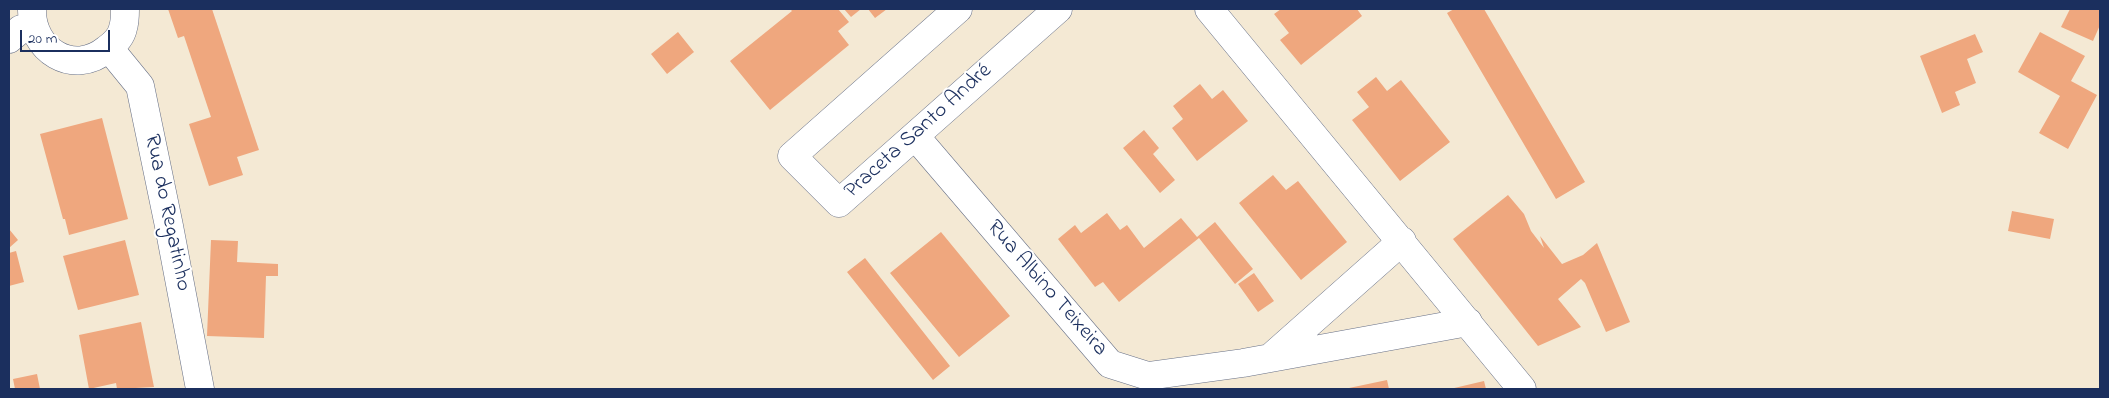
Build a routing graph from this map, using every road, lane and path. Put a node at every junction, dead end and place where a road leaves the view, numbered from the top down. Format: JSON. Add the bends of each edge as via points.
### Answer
{"nodes":[{"id":1,"x":125,"y":9,"type":"edge"},
{"id":2,"x":958,"y":9,"type":"edge"},
{"id":3,"x":1058,"y":9,"type":"edge"},
{"id":4,"x":1209,"y":9,"type":"edge"},
{"id":5,"x":33,"y":17,"type":"edge"},
{"id":6,"x":9,"y":39,"type":"edge"},
{"id":7,"x":109,"y":48,"type":"junction"},
{"id":8,"x":915,"y":136,"type":"junction"},
{"id":9,"x":1402,"y":241,"type":"junction"},
{"id":10,"x":1468,"y":322,"type":"junction"},
{"id":11,"x":1270,"y":358,"type":"junction"},
{"id":12,"x":200,"y":389,"type":"edge"},
{"id":13,"x":1522,"y":389,"type":"edge"}],
"edges":[{"from":1,"to":7,"type":"street","via":[[123,29],[116,43]]},
{"from":2,"to":8,"type":"street","name":"Praceta Santo André","via":[[792,156],[839,203]]},
{"from":3,"to":8,"type":"street","name":"Praceta Santo André"},
{"from":4,"to":9,"type":"street"},
{"from":5,"to":6,"type":"street"},
{"from":5,"to":7,"type":"street","via":[[39,40],[51,52],[66,59],[81,61],[99,56]]},
{"from":7,"to":12,"type":"street","name":"Rua do Regatinho","via":[[140,86]]},
{"from":8,"to":11,"type":"street","name":"Rua Albino Teixeira","via":[[1110,364],[1148,376]]},
{"from":9,"to":10,"type":"street"},
{"from":9,"to":11,"type":"street"},
{"from":10,"to":11,"type":"street","name":"Rua Albino Teixeira"},
{"from":10,"to":13,"type":"street"}]}
